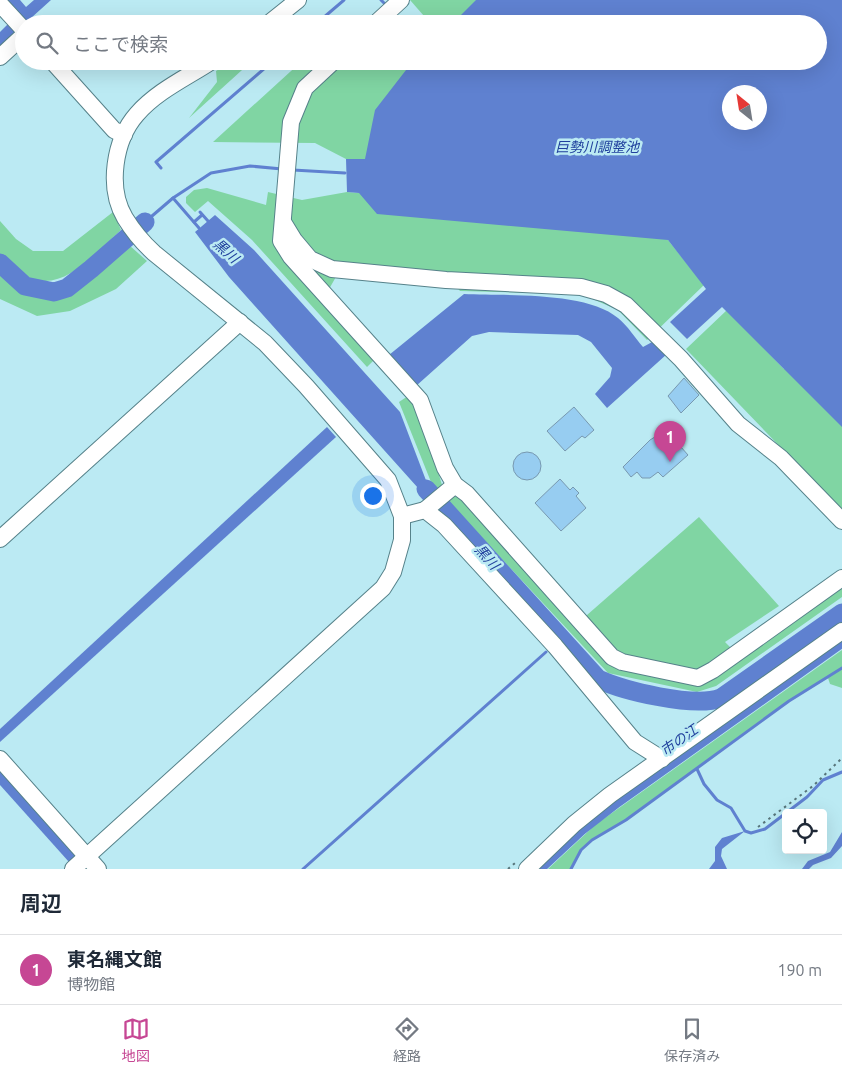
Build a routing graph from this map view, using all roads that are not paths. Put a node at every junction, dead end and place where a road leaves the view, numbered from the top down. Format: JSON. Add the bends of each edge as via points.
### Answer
{"nodes":[{"id":1,"x":298,"y":0,"type":"edge"},
{"id":2,"x":401,"y":0,"type":"edge"},
{"id":3,"x":0,"y":4,"type":"edge"},
{"id":4,"x":279,"y":15,"type":"edge"},
{"id":5,"x":385,"y":15,"type":"edge"},
{"id":6,"x":15,"y":22,"type":"edge"},
{"id":7,"x":15,"y":35,"type":"edge"},
{"id":8,"x":0,"y":56,"type":"edge"},
{"id":9,"x":60,"y":70,"type":"edge"},
{"id":10,"x":198,"y":70,"type":"edge"},
{"id":11,"x":324,"y":70,"type":"edge"},
{"id":12,"x":124,"y":135,"type":"junction"},
{"id":13,"x":283,"y":222,"type":"junction"},
{"id":14,"x":240,"y":322,"type":"junction"},
{"id":15,"x":455,"y":485,"type":"junction"},
{"id":16,"x":425,"y":510,"type":"junction"},
{"id":17,"x":402,"y":516,"type":"junction"},
{"id":18,"x":842,"y":521,"type":"edge"},
{"id":19,"x":0,"y":539,"type":"edge"},
{"id":20,"x":842,"y":578,"type":"edge"},
{"id":21,"x":842,"y":631,"type":"edge"},
{"id":22,"x":0,"y":759,"type":"edge"},
{"id":23,"x":662,"y":759,"type":"junction"},
{"id":24,"x":87,"y":856,"type":"junction"},
{"id":25,"x":74,"y":869,"type":"edge"},
{"id":26,"x":98,"y":869,"type":"edge"},
{"id":27,"x":527,"y":869,"type":"edge"}],
"edges":[{"from":1,"to":4,"type":"street"},
{"from":2,"to":5,"type":"street"},
{"from":3,"to":6,"type":"street"},
{"from":7,"to":8,"type":"street"},
{"from":9,"to":12,"type":"street","via":[[114,130]]},
{"from":10,"to":12,"type":"street","via":[[157,96],[136,115]]},
{"from":11,"to":13,"type":"street","via":[[305,88],[290,122]]},
{"from":12,"to":14,"type":"street","via":[[114,172],[124,217],[154,254]]},
{"from":13,"to":15,"type":"street","via":[[281,240],[291,257],[420,400],[445,468]]},
{"from":13,"to":18,"type":"street","via":[[310,259],[332,269],[446,280],[581,287],[606,294],[626,305],[681,359],[738,424],[781,458]]},
{"from":14,"to":17,"type":"street","via":[[299,379],[388,480]]},
{"from":14,"to":19,"type":"street"},
{"from":15,"to":16,"type":"street"},
{"from":15,"to":20,"type":"street","via":[[558,589],[612,657],[622,662],[698,678]]},
{"from":16,"to":17,"type":"street"},
{"from":16,"to":23,"type":"street","via":[[444,525],[548,639],[635,742]]},
{"from":17,"to":24,"type":"street","via":[[399,554],[383,588]]},
{"from":21,"to":23,"type":"street"},
{"from":22,"to":24,"type":"street"},
{"from":23,"to":27,"type":"street","via":[[574,824]]},
{"from":24,"to":25,"type":"street"},
{"from":24,"to":26,"type":"street"}]}
